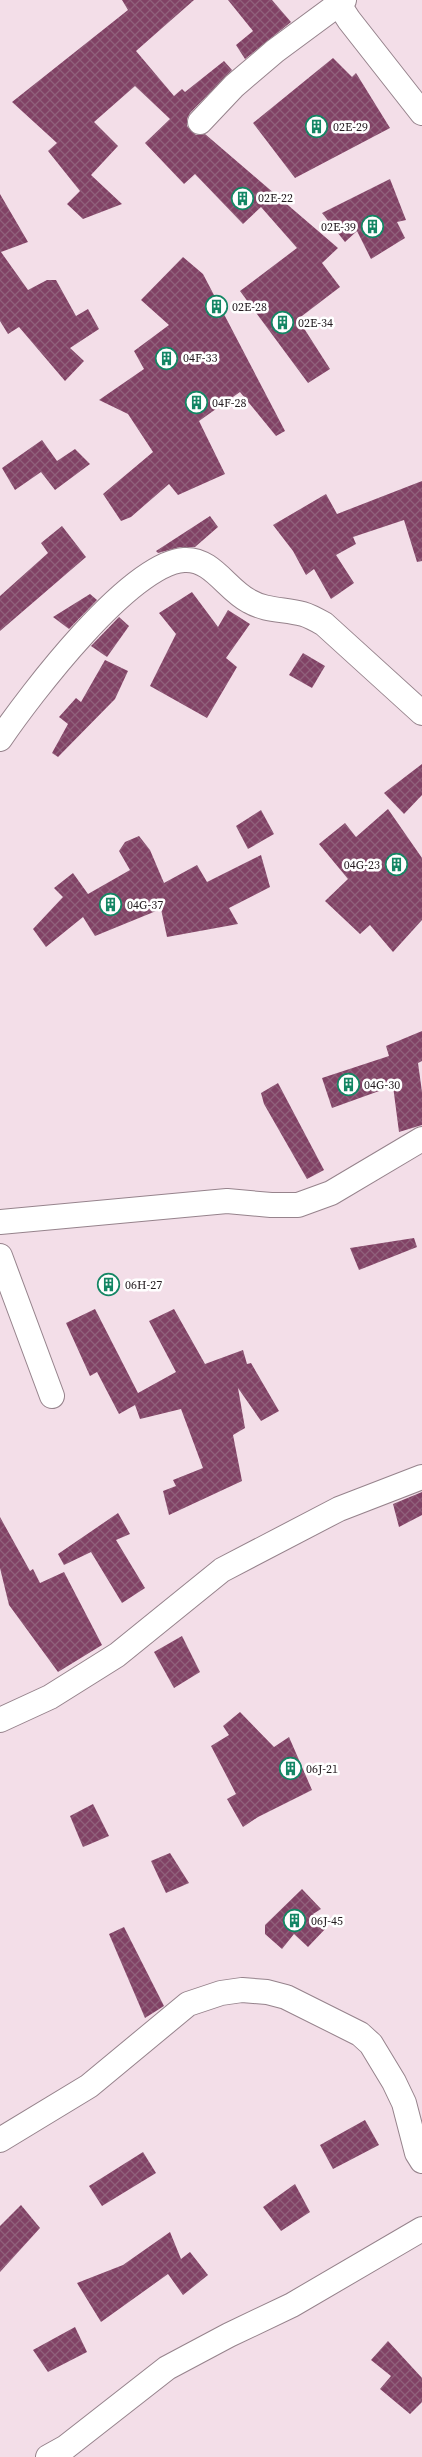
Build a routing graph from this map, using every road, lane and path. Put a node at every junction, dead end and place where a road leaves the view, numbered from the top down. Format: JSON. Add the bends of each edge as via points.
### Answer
{"nodes":[{"id":1,"x":339,"y":1,"type":"edge"},
{"id":2,"x":422,"y":113,"type":"edge"},
{"id":3,"x":200,"y":122,"type":"dead end"},
{"id":4,"x":422,"y":713,"type":"edge"},
{"id":5,"x":0,"y":739,"type":"edge"},
{"id":6,"x":422,"y":1139,"type":"edge"},
{"id":7,"x":0,"y":1222,"type":"edge"},
{"id":8,"x":0,"y":1256,"type":"edge"},
{"id":9,"x":52,"y":1396,"type":"dead end"},
{"id":10,"x":422,"y":1477,"type":"edge"},
{"id":11,"x":0,"y":1720,"type":"edge"},
{"id":12,"x":0,"y":2140,"type":"edge"},
{"id":13,"x":422,"y":2161,"type":"edge"},
{"id":14,"x":422,"y":2229,"type":"edge"},
{"id":15,"x":48,"y":2457,"type":"edge"}],
"edges":[{"from":1,"to":2,"type":"street"},
{"from":1,"to":3,"type":"street","via":[[248,74]]},
{"from":4,"to":5,"type":"street","via":[[324,624],[306,614],[268,610],[247,600],[202,562],[184,560],[169,562],[125,592],[80,638]]},
{"from":6,"to":7,"type":"street","via":[[331,1193],[298,1205],[271,1206],[227,1201]]},
{"from":8,"to":9,"type":"street"},
{"from":10,"to":11,"type":"street","via":[[339,1510],[222,1570],[118,1656],[50,1697]]},
{"from":12,"to":13,"type":"street","via":[[89,2086],[188,2004],[242,1990],[286,1997],[360,2034],[371,2044],[404,2103]]},
{"from":14,"to":15,"type":"street","via":[[292,2305],[167,2368],[66,2447]]}]}
